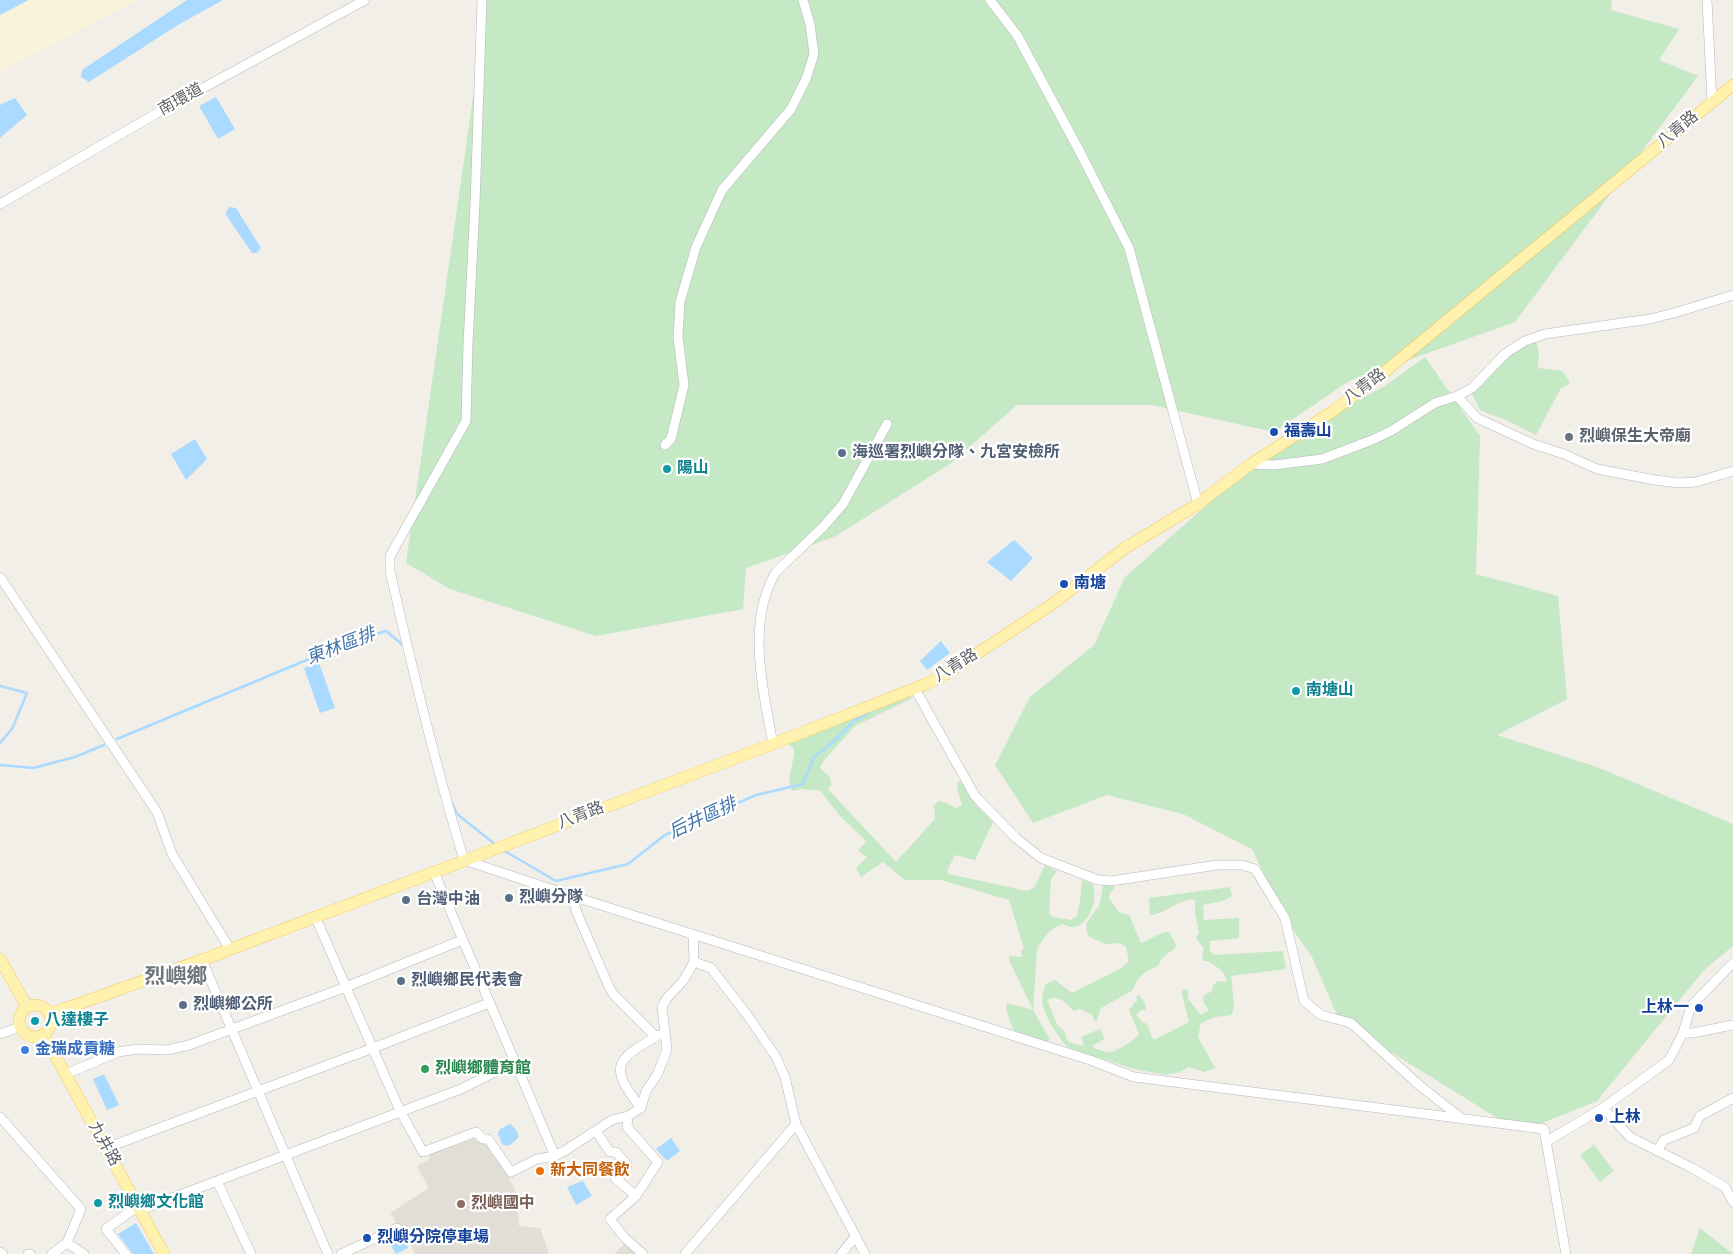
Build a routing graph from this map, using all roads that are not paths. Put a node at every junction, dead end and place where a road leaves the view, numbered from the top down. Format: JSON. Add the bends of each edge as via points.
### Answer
{"nodes":[{"id":1,"x":365,"y":0,"type":"edge"},
{"id":2,"x":482,"y":0,"type":"edge"},
{"id":3,"x":803,"y":0,"type":"edge"},
{"id":4,"x":990,"y":0,"type":"edge"},
{"id":5,"x":1707,"y":0,"type":"edge"},
{"id":6,"x":1733,"y":85,"type":"edge"},
{"id":7,"x":1712,"y":102,"type":"junction"},
{"id":8,"x":0,"y":204,"type":"edge"},
{"id":9,"x":1733,"y":296,"type":"edge"},
{"id":10,"x":1457,"y":396,"type":"junction"},
{"id":11,"x":886,"y":424,"type":"dead end"},
{"id":12,"x":665,"y":445,"type":"dead end"},
{"id":13,"x":1251,"y":464,"type":"junction"},
{"id":14,"x":1733,"y":471,"type":"edge"},
{"id":15,"x":1198,"y":504,"type":"junction"},
{"id":16,"x":0,"y":577,"type":"edge"},
{"id":17,"x":915,"y":689,"type":"junction"},
{"id":18,"x":773,"y":744,"type":"junction"},
{"id":19,"x":464,"y":860,"type":"junction"},
{"id":20,"x":434,"y":872,"type":"junction"},
{"id":21,"x":572,"y":896,"type":"junction"},
{"id":22,"x":315,"y":916,"type":"junction"},
{"id":23,"x":693,"y":934,"type":"junction"},
{"id":24,"x":462,"y":940,"type":"junction"},
{"id":25,"x":230,"y":949,"type":"junction"},
{"id":26,"x":0,"y":959,"type":"edge"},
{"id":27,"x":202,"y":960,"type":"junction"},
{"id":28,"x":694,"y":962,"type":"junction"},
{"id":29,"x":1733,"y":963,"type":"edge"},
{"id":30,"x":346,"y":986,"type":"junction"},
{"id":31,"x":489,"y":1003,"type":"junction"},
{"id":32,"x":27,"y":1007,"type":"junction"},
{"id":33,"x":50,"y":1014,"type":"junction"},
{"id":34,"x":1733,"y":1025,"type":"edge"},
{"id":35,"x":20,"y":1027,"type":"junction"},
{"id":36,"x":232,"y":1029,"type":"junction"},
{"id":37,"x":665,"y":1032,"type":"junction"},
{"id":38,"x":1683,"y":1033,"type":"junction"},
{"id":39,"x":0,"y":1034,"type":"edge"},
{"id":40,"x":44,"y":1035,"type":"junction"},
{"id":41,"x":656,"y":1037,"type":"junction"},
{"id":42,"x":373,"y":1048,"type":"junction"},
{"id":43,"x":515,"y":1062,"type":"junction"},
{"id":44,"x":66,"y":1074,"type":"junction"},
{"id":45,"x":258,"y":1090,"type":"junction"},
{"id":46,"x":1733,"y":1098,"type":"edge"},
{"id":47,"x":641,"y":1108,"type":"junction"},
{"id":48,"x":1603,"y":1108,"type":"junction"},
{"id":49,"x":400,"y":1112,"type":"junction"},
{"id":50,"x":628,"y":1116,"type":"junction"},
{"id":51,"x":0,"y":1118,"type":"edge"},
{"id":52,"x":1461,"y":1118,"type":"junction"},
{"id":53,"x":796,"y":1124,"type":"junction"},
{"id":54,"x":596,"y":1131,"type":"junction"},
{"id":55,"x":1547,"y":1141,"type":"junction"},
{"id":56,"x":106,"y":1148,"type":"junction"},
{"id":57,"x":1657,"y":1151,"type":"junction"},
{"id":58,"x":285,"y":1154,"type":"junction"},
{"id":59,"x":555,"y":1156,"type":"junction"},
{"id":60,"x":217,"y":1181,"type":"junction"},
{"id":61,"x":1729,"y":1187,"type":"edge"},
{"id":62,"x":636,"y":1196,"type":"junction"},
{"id":63,"x":1733,"y":1202,"type":"edge"},
{"id":64,"x":139,"y":1208,"type":"junction"},
{"id":65,"x":397,"y":1228,"type":"dead end"},
{"id":66,"x":855,"y":1237,"type":"junction"},
{"id":67,"x":67,"y":1243,"type":"junction"},
{"id":68,"x":0,"y":1252,"type":"edge"},
{"id":69,"x":3,"y":1254,"type":"edge"},
{"id":70,"x":52,"y":1254,"type":"edge"},
{"id":71,"x":84,"y":1254,"type":"edge"},
{"id":72,"x":126,"y":1254,"type":"edge"},
{"id":73,"x":164,"y":1254,"type":"edge"},
{"id":74,"x":251,"y":1254,"type":"edge"},
{"id":75,"x":328,"y":1254,"type":"edge"},
{"id":76,"x":341,"y":1254,"type":"edge"},
{"id":77,"x":643,"y":1254,"type":"edge"},
{"id":78,"x":685,"y":1254,"type":"edge"},
{"id":79,"x":841,"y":1254,"type":"edge"},
{"id":80,"x":864,"y":1254,"type":"edge"},
{"id":81,"x":1566,"y":1254,"type":"edge"}],
"edges":[{"from":1,"to":8,"type":"street","name":"南環道","via":[[159,112]]},
{"from":2,"to":19,"type":"street","via":[[466,421],[390,556],[390,571],[416,685]]},
{"from":3,"to":12,"type":"street","via":[[814,54],[806,79],[792,109],[722,190],[696,246],[680,302],[678,337],[684,385],[671,439]]},
{"from":4,"to":15,"type":"street","via":[[1017,35],[1129,248]]},
{"from":5,"to":7,"type":"street"},
{"from":6,"to":7,"type":"main road","name":"八青路"},
{"from":7,"to":13,"type":"main road","name":"八青路","via":[[1376,378],[1333,411]]},
{"from":9,"to":10,"type":"street","via":[[1650,319],[1544,334],[1506,353],[1472,388]]},
{"from":10,"to":13,"type":"street","via":[[1435,403],[1372,440],[1322,459],[1274,465]]},
{"from":10,"to":14,"type":"street","via":[[1477,418],[1597,469],[1678,482],[1696,482]]},
{"from":11,"to":18,"type":"street","via":[[843,504],[771,580],[760,630],[759,668]]},
{"from":13,"to":15,"type":"main road","name":"八青路"},
{"from":15,"to":17,"type":"main road","name":"八青路","via":[[1125,548],[1051,605],[946,674]]},
{"from":16,"to":25,"type":"street","via":[[157,812],[172,854]]},
{"from":17,"to":18,"type":"main road","name":"八青路"},
{"from":17,"to":52,"type":"street","via":[[975,796],[1040,858],[1098,880],[1111,881],[1217,865],[1255,868],[1285,918],[1304,1001],[1321,1015],[1351,1023]]},
{"from":18,"to":19,"type":"main road","name":"八青路"},
{"from":19,"to":20,"type":"main road","name":"八青路"},
{"from":19,"to":21,"type":"street"},
{"from":20,"to":22,"type":"main road","name":"八青路"},
{"from":20,"to":24,"type":"street"},
{"from":21,"to":23,"type":"street"},
{"from":21,"to":41,"type":"street","via":[[610,989]]},
{"from":22,"to":25,"type":"main road","name":"八青路"},
{"from":22,"to":30,"type":"street"},
{"from":23,"to":28,"type":"street"},
{"from":23,"to":52,"type":"street","via":[[1090,1060],[1134,1077]]},
{"from":24,"to":30,"type":"street"},
{"from":24,"to":31,"type":"street"},
{"from":25,"to":27,"type":"main road","name":"八青路"},
{"from":26,"to":32,"type":"main road"},
{"from":27,"to":33,"type":"main road","name":"八青路"},
{"from":27,"to":36,"type":"street"},
{"from":28,"to":37,"type":"street","via":[[662,1007]]},
{"from":28,"to":53,"type":"street","via":[[711,968],[776,1057],[785,1077]]},
{"from":29,"to":38,"type":"street","via":[[1691,1006]]},
{"from":30,"to":36,"type":"street"},
{"from":30,"to":42,"type":"street"},
{"from":31,"to":42,"type":"street"},
{"from":31,"to":43,"type":"street"},
{"from":32,"to":33,"type":"main road","via":[[43,1006]]},
{"from":32,"to":35,"type":"main road","via":[[19,1018]]},
{"from":33,"to":40,"type":"main road","via":[[50,1028]]},
{"from":34,"to":38,"type":"street"},
{"from":35,"to":39,"type":"street"},
{"from":35,"to":40,"type":"main road","via":[[30,1036]]},
{"from":36,"to":44,"type":"street","via":[[177,1048],[118,1052]]},
{"from":36,"to":45,"type":"street"},
{"from":37,"to":41,"type":"street"},
{"from":37,"to":47,"type":"street","via":[[667,1050]]},
{"from":38,"to":48,"type":"street","via":[[1669,1060]]},
{"from":40,"to":44,"type":"main road","name":"九井路"},
{"from":41,"to":47,"type":"street","via":[[628,1055],[619,1067],[620,1077]]},
{"from":42,"to":45,"type":"street"},
{"from":42,"to":49,"type":"street"},
{"from":43,"to":49,"type":"street","via":[[461,1089]]},
{"from":43,"to":59,"type":"street"},
{"from":44,"to":56,"type":"main road","name":"九井路"},
{"from":45,"to":56,"type":"street"},
{"from":45,"to":58,"type":"street"},
{"from":46,"to":57,"type":"street","via":[[1700,1116],[1694,1128],[1664,1140]]},
{"from":47,"to":50,"type":"street"},
{"from":48,"to":55,"type":"street"},
{"from":48,"to":57,"type":"street","via":[[1630,1137]]},
{"from":49,"to":58,"type":"street"},
{"from":49,"to":59,"type":"street","via":[[424,1152],[476,1132],[483,1139],[488,1138],[511,1172],[537,1159]]},
{"from":50,"to":54,"type":"street","via":[[612,1120]]},
{"from":50,"to":62,"type":"street","via":[[627,1127],[658,1162]]},
{"from":51,"to":67,"type":"street","via":[[80,1209]]},
{"from":52,"to":55,"type":"street","via":[[1544,1130]]},
{"from":53,"to":66,"type":"street"},
{"from":53,"to":78,"type":"street"},
{"from":54,"to":59,"type":"street"},
{"from":54,"to":62,"type":"street","via":[[610,1152],[616,1152],[627,1165],[615,1178]]},
{"from":55,"to":81,"type":"street"},
{"from":56,"to":64,"type":"main road","name":"九井路"},
{"from":57,"to":61,"type":"street"},
{"from":58,"to":60,"type":"street"},
{"from":58,"to":75,"type":"street"},
{"from":60,"to":64,"type":"street"},
{"from":60,"to":74,"type":"street"},
{"from":61,"to":63,"type":"street"},
{"from":62,"to":77,"type":"street","via":[[610,1219]]},
{"from":64,"to":72,"type":"street","via":[[106,1228]]},
{"from":64,"to":73,"type":"main road","name":"九井路"},
{"from":65,"to":76,"type":"street"},
{"from":66,"to":79,"type":"street"},
{"from":66,"to":80,"type":"street"},
{"from":67,"to":70,"type":"street"},
{"from":67,"to":71,"type":"street"},
{"from":68,"to":69,"type":"street"}]}
